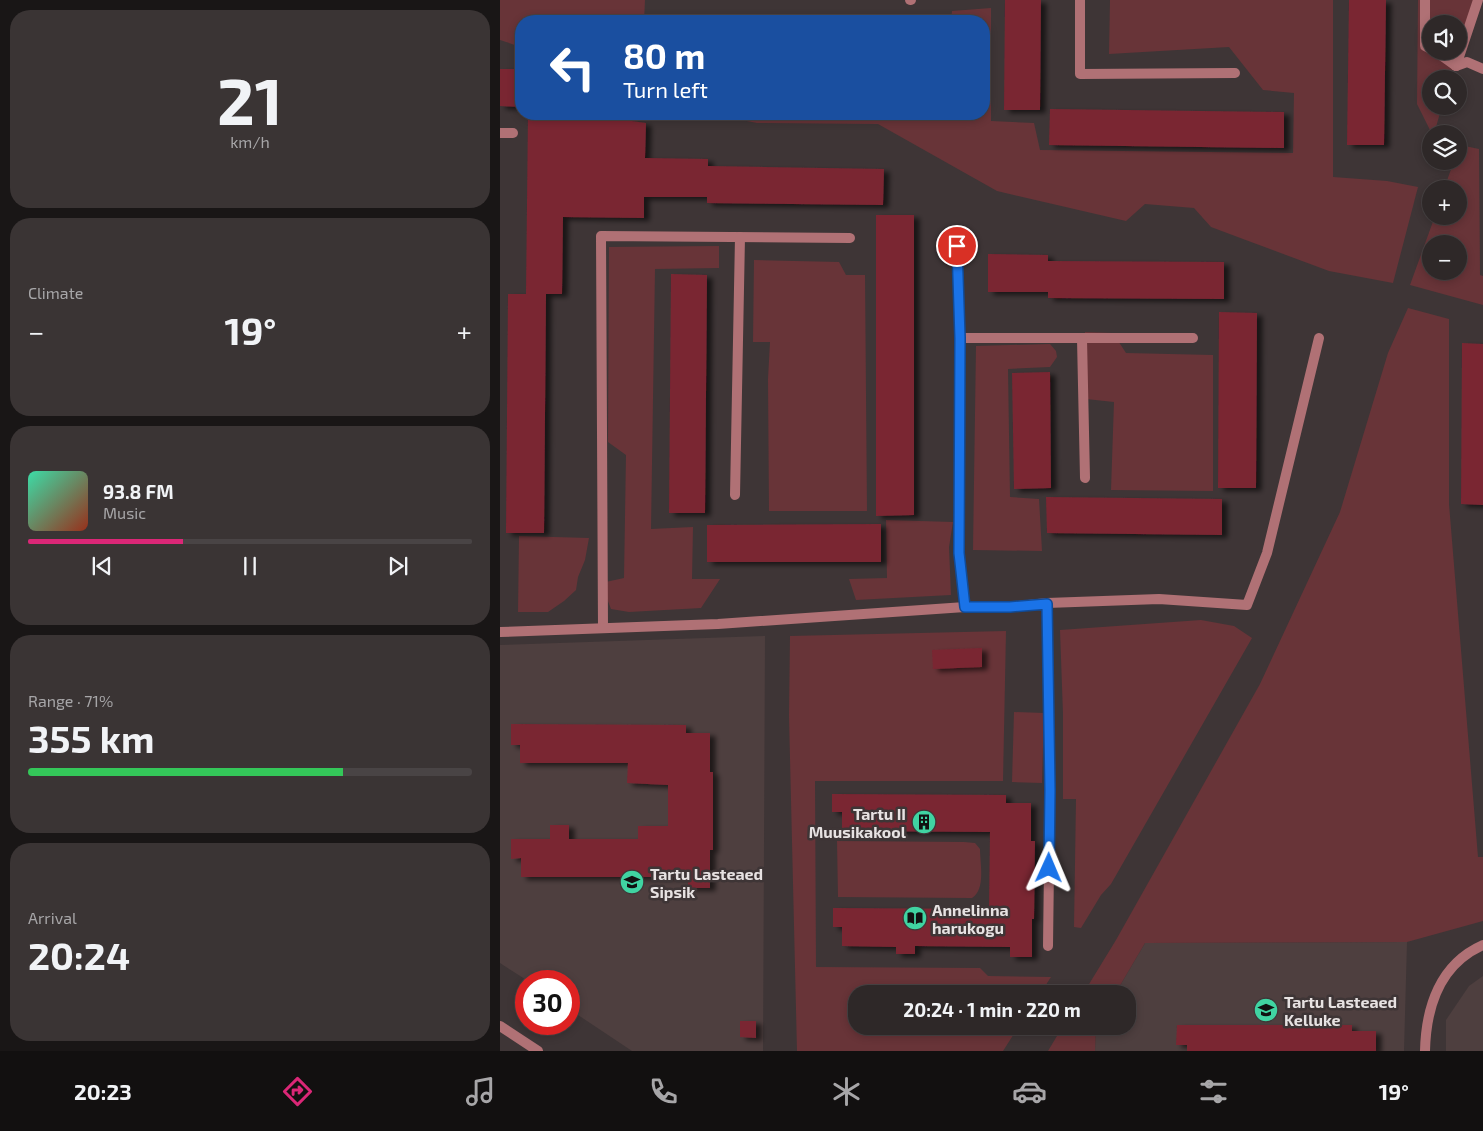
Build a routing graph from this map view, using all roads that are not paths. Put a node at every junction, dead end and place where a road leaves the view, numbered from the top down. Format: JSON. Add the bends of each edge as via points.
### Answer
{"nodes":[{"id":1,"x":1080,"y":0,"type":"edge"},
{"id":2,"x":1425,"y":0,"type":"edge"},
{"id":3,"x":1478,"y":0,"type":"edge"},
{"id":4,"x":1425,"y":15,"type":"edge"},
{"id":5,"x":1448,"y":60,"type":"edge"},
{"id":6,"x":1456,"y":66,"type":"junction"},
{"id":7,"x":1483,"y":69,"type":"edge"},
{"id":8,"x":1234,"y":74,"type":"dead end"},
{"id":9,"x":500,"y":133,"type":"edge"},
{"id":10,"x":513,"y":133,"type":"dead end"},
{"id":11,"x":740,"y":237,"type":"junction"},
{"id":12,"x":850,"y":238,"type":"dead end"},
{"id":13,"x":957,"y":246,"type":"dead end"},
{"id":14,"x":960,"y":338,"type":"junction"},
{"id":15,"x":1193,"y":338,"type":"dead end"},
{"id":16,"x":1319,"y":338,"type":"dead end"},
{"id":17,"x":1082,"y":339,"type":"junction"},
{"id":18,"x":1084,"y":478,"type":"dead end"},
{"id":19,"x":736,"y":495,"type":"dead end"},
{"id":20,"x":1047,"y":604,"type":"junction"},
{"id":21,"x":965,"y":607,"type":"junction"},
{"id":22,"x":603,"y":628,"type":"junction"},
{"id":23,"x":500,"y":632,"type":"edge"},
{"id":24,"x":1483,"y":945,"type":"edge"},
{"id":25,"x":1048,"y":946,"type":"dead end"},
{"id":26,"x":500,"y":1026,"type":"edge"},
{"id":27,"x":538,"y":1051,"type":"edge"},
{"id":28,"x":1425,"y":1051,"type":"edge"}],
"edges":[{"from":1,"to":8,"type":"street","via":[[1080,74]]},
{"from":2,"to":4,"type":"street"},
{"from":3,"to":6,"type":"street"},
{"from":5,"to":6,"type":"street"},
{"from":6,"to":7,"type":"street","via":[[1467,62]]},
{"from":9,"to":10,"type":"street"},
{"from":11,"to":12,"type":"street"},
{"from":11,"to":19,"type":"street"},
{"from":11,"to":22,"type":"street","via":[[601,236]]},
{"from":13,"to":14,"type":"street"},
{"from":14,"to":17,"type":"street"},
{"from":14,"to":21,"type":"street","via":[[959,553]]},
{"from":15,"to":17,"type":"street"},
{"from":16,"to":20,"type":"street","via":[[1267,553],[1248,605],[1159,599]]},
{"from":17,"to":18,"type":"street"},
{"from":20,"to":21,"type":"street"},
{"from":20,"to":25,"type":"street"},
{"from":21,"to":22,"type":"street","via":[[718,624]]},
{"from":22,"to":23,"type":"street"},
{"from":24,"to":28,"type":"street","via":[[1460,959],[1439,985],[1425,1028]]},
{"from":26,"to":27,"type":"street"}]}
